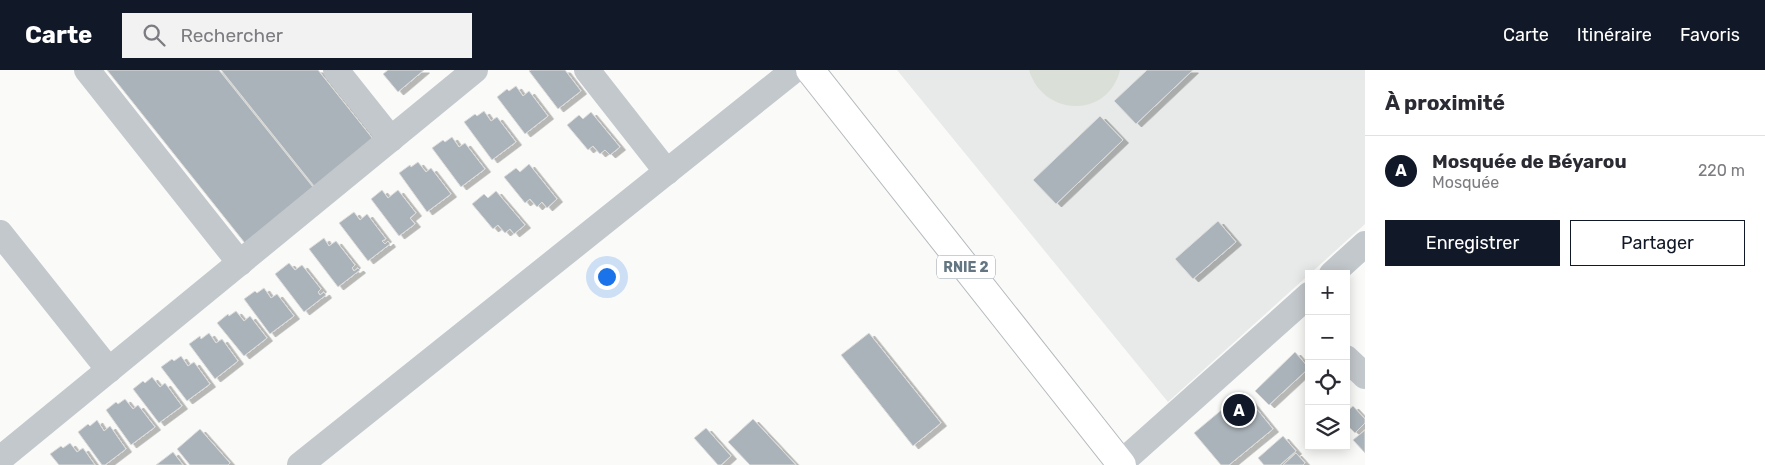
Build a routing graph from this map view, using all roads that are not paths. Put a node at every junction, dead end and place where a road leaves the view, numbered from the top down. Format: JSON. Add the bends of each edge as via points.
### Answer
{"nodes":[{"id":1,"x":87,"y":70,"type":"edge"},
{"id":2,"x":336,"y":70,"type":"edge"},
{"id":3,"x":476,"y":70,"type":"edge"},
{"id":4,"x":587,"y":70,"type":"edge"},
{"id":5,"x":794,"y":70,"type":"edge"},
{"id":6,"x":810,"y":70,"type":"edge"},
{"id":7,"x":391,"y":139,"type":"junction"},
{"id":8,"x":667,"y":172,"type":"junction"},
{"id":9,"x":0,"y":233,"type":"edge"},
{"id":10,"x":1365,"y":244,"type":"edge"},
{"id":11,"x":240,"y":263,"type":"junction"},
{"id":12,"x":1336,"y":270,"type":"edge"},
{"id":13,"x":1304,"y":308,"type":"edge"},
{"id":14,"x":1348,"y":360,"type":"edge"},
{"id":15,"x":109,"y":370,"type":"junction"},
{"id":16,"x":1365,"y":376,"type":"edge"},
{"id":17,"x":0,"y":459,"type":"edge"},
{"id":18,"x":1121,"y":464,"type":"edge"},
{"id":19,"x":300,"y":465,"type":"edge"}],
"edges":[{"from":1,"to":11,"type":"street"},
{"from":2,"to":7,"type":"street"},
{"from":3,"to":7,"type":"street"},
{"from":4,"to":8,"type":"street"},
{"from":5,"to":8,"type":"street"},
{"from":6,"to":18,"type":"main road","number":"RNIE 2"},
{"from":7,"to":11,"type":"street"},
{"from":8,"to":19,"type":"street"},
{"from":9,"to":15,"type":"street"},
{"from":10,"to":12,"type":"street"},
{"from":11,"to":15,"type":"street"},
{"from":13,"to":18,"type":"street"},
{"from":14,"to":16,"type":"street"},
{"from":15,"to":17,"type":"street"}]}
